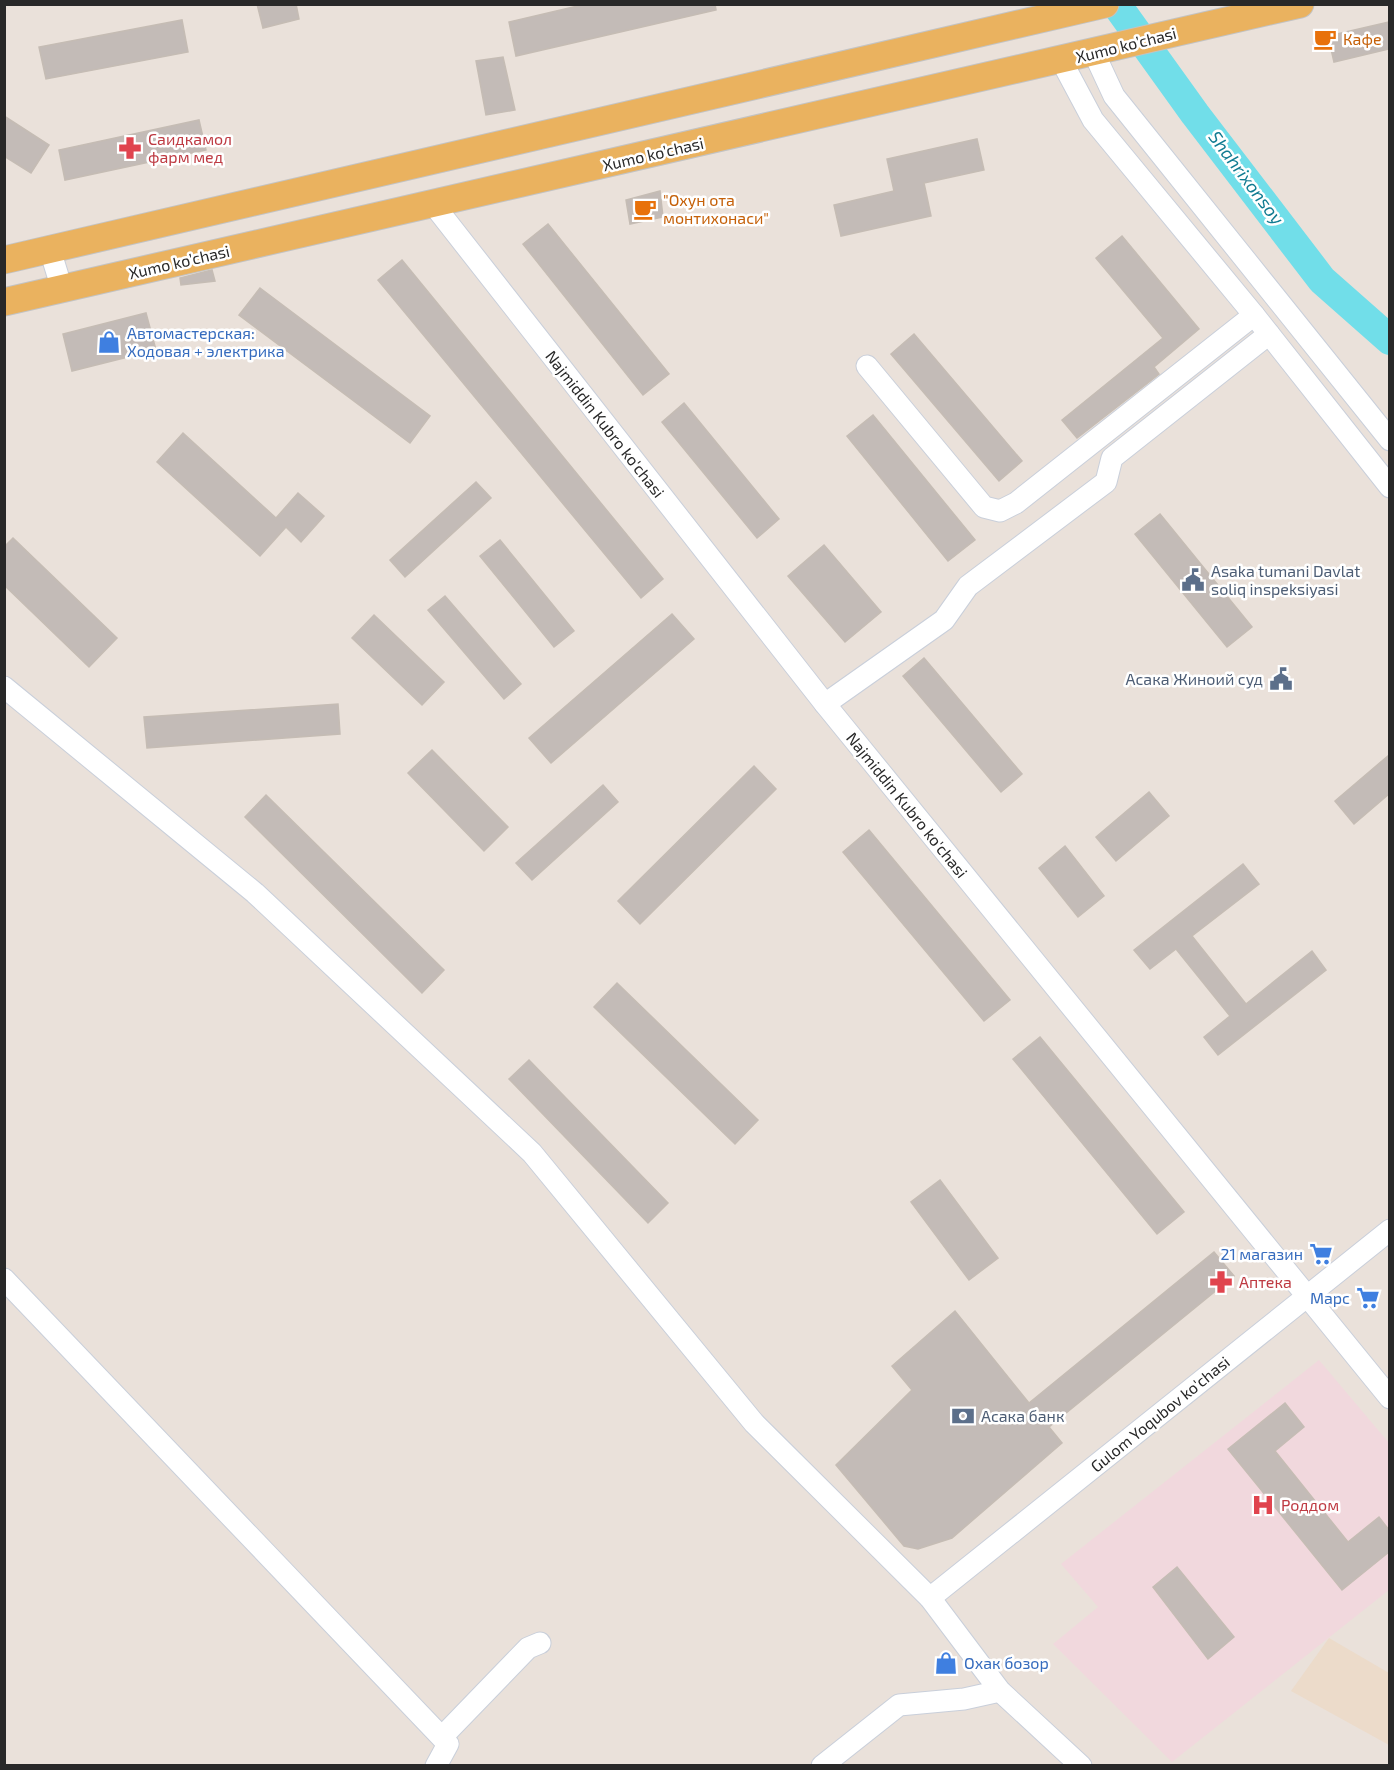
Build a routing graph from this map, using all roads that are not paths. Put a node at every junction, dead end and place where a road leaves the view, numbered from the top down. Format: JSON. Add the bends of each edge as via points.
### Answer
{"nodes":[{"id":1,"x":1105,"y":4,"type":"edge"},
{"id":2,"x":1300,"y":4,"type":"edge"},
{"id":3,"x":1022,"y":24,"type":"junction"},
{"id":4,"x":1105,"y":50,"type":"junction"},
{"id":5,"x":1048,"y":63,"type":"junction"},
{"id":6,"x":433,"y":204,"type":"junction"},
{"id":7,"x":50,"y":250,"type":"junction"},
{"id":8,"x":4,"y":260,"type":"edge"},
{"id":9,"x":62,"y":289,"type":"junction"},
{"id":10,"x":4,"y":302,"type":"edge"},
{"id":11,"x":1254,"y":315,"type":"junction"},
{"id":12,"x":1269,"y":334,"type":"junction"},
{"id":13,"x":867,"y":366,"type":"dead end"},
{"id":14,"x":1387,"y":437,"type":"edge"},
{"id":15,"x":1362,"y":452,"type":"junction"},
{"id":16,"x":1389,"y":487,"type":"edge"},
{"id":17,"x":4,"y":687,"type":"edge"},
{"id":18,"x":825,"y":704,"type":"junction"},
{"id":19,"x":1389,"y":1230,"type":"edge"},
{"id":20,"x":4,"y":1279,"type":"edge"},
{"id":21,"x":1307,"y":1296,"type":"junction"},
{"id":22,"x":1389,"y":1398,"type":"edge"},
{"id":23,"x":930,"y":1598,"type":"junction"},
{"id":24,"x":540,"y":1643,"type":"dead end"},
{"id":25,"x":1000,"y":1690,"type":"junction"},
{"id":26,"x":442,"y":1737,"type":"junction"},
{"id":27,"x":436,"y":1766,"type":"edge"},
{"id":28,"x":822,"y":1766,"type":"edge"},
{"id":29,"x":1081,"y":1766,"type":"edge"}],
"edges":[{"from":1,"to":3,"type":"main road"},
{"from":2,"to":4,"type":"main road","name":"Xumo ko’chasi"},
{"from":3,"to":5,"type":"main road"},
{"from":3,"to":7,"type":"main road"},
{"from":4,"to":5,"type":"main road","name":"Xumo ko’chasi"},
{"from":4,"to":14,"type":"street","via":[[1114,96]]},
{"from":5,"to":6,"type":"main road","name":"Xumo ko’chasi"},
{"from":5,"to":11,"type":"street"},
{"from":6,"to":9,"type":"main road","name":"Xumo ko’chasi"},
{"from":6,"to":18,"type":"street","name":"Najmiddin Kubro ko'chasi"},
{"from":7,"to":8,"type":"main road"},
{"from":7,"to":9,"type":"street"},
{"from":9,"to":10,"type":"main road","name":"Xumo ko’chasi"},
{"from":11,"to":12,"type":"street"},
{"from":11,"to":13,"type":"street","via":[[1016,503],[1000,511],[984,507]]},
{"from":12,"to":15,"type":"street"},
{"from":12,"to":18,"type":"street","via":[[1112,458],[1106,482],[968,586],[944,620]]},
{"from":14,"to":15,"type":"street"},
{"from":15,"to":16,"type":"street"},
{"from":17,"to":23,"type":"street","via":[[255,893],[532,1153],[754,1423]]},
{"from":18,"to":21,"type":"street","name":"Najmiddin Kubro ko'chasi"},
{"from":19,"to":21,"type":"street","name":"Gulom Yoqubov ko'chasi"},
{"from":20,"to":26,"type":"street"},
{"from":21,"to":22,"type":"street","name":"Najmiddin Kubro ko'chasi"},
{"from":21,"to":23,"type":"street","name":"Gulom Yoqubov ko'chasi"},
{"from":23,"to":25,"type":"street"},
{"from":24,"to":26,"type":"street","via":[[528,1648]]},
{"from":25,"to":28,"type":"street","via":[[964,1700],[899,1705]]},
{"from":25,"to":29,"type":"street"},
{"from":26,"to":27,"type":"street","via":[[448,1744]]}]}
